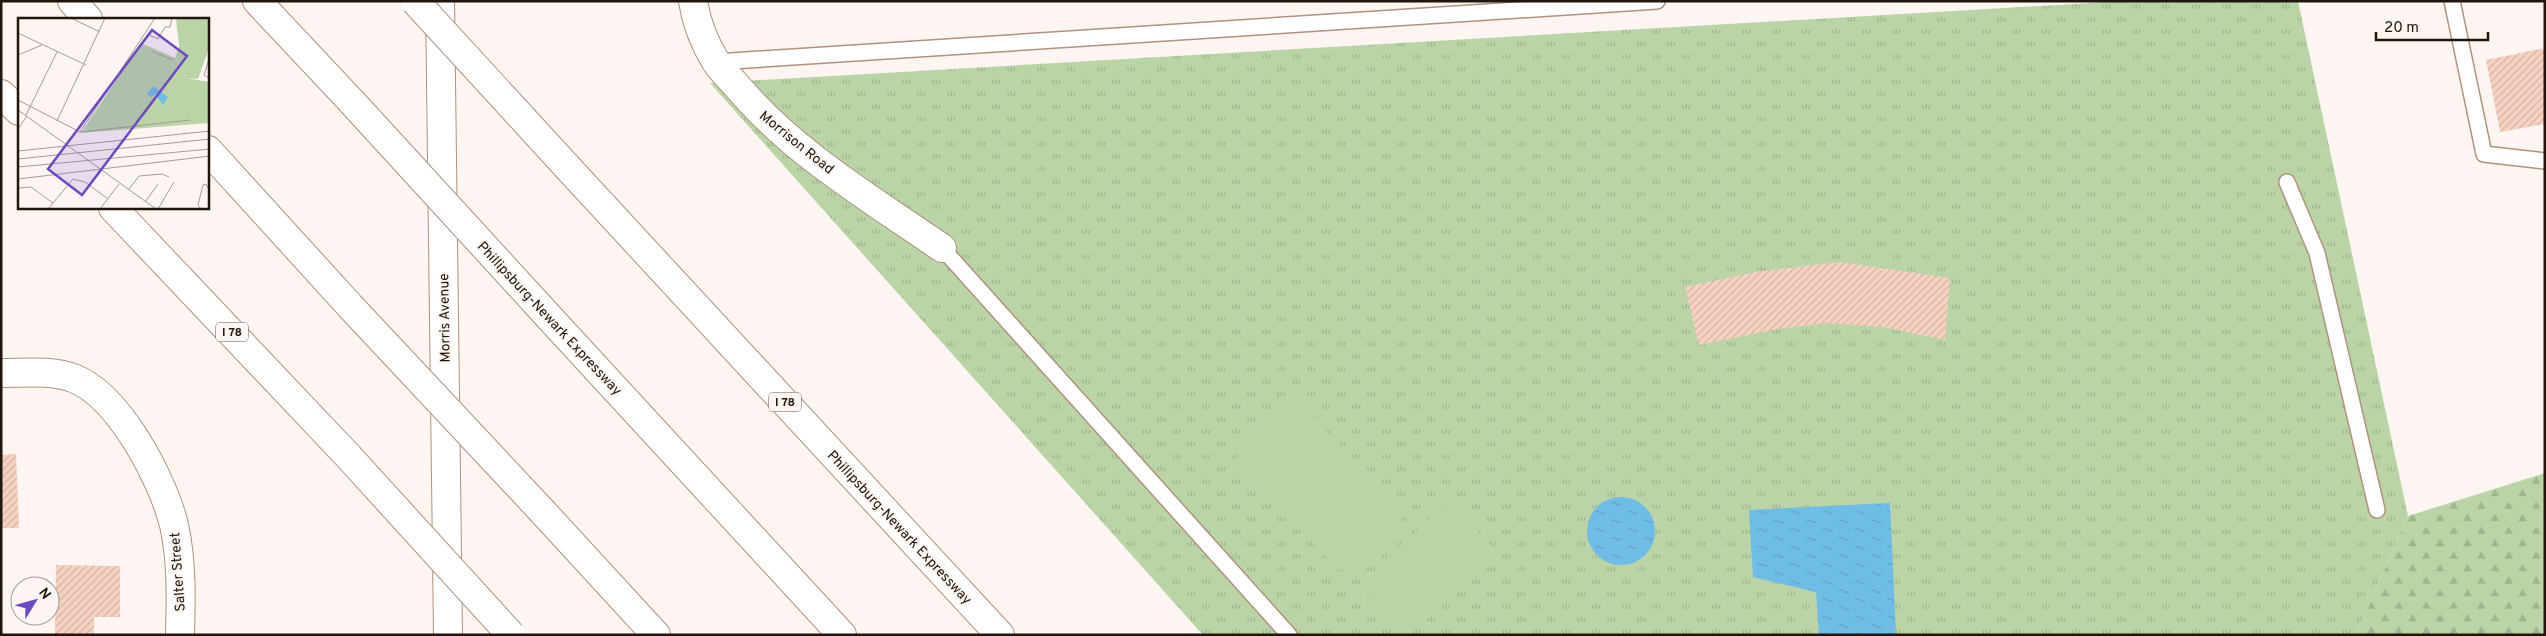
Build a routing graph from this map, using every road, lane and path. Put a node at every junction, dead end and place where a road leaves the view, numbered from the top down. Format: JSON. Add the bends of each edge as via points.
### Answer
{"nodes":[{"id":1,"x":72,"y":1,"type":"edge"},
{"id":2,"x":257,"y":1,"type":"edge"},
{"id":3,"x":414,"y":1,"type":"edge"},
{"id":4,"x":440,"y":1,"type":"edge"},
{"id":5,"x":692,"y":1,"type":"edge"},
{"id":6,"x":1657,"y":1,"type":"edge"},
{"id":7,"x":2452,"y":1,"type":"edge"},
{"id":8,"x":87,"y":18,"type":"edge"},
{"id":9,"x":716,"y":62,"type":"junction"},
{"id":10,"x":1,"y":94,"type":"edge"},
{"id":11,"x":18,"y":110,"type":"edge"},
{"id":12,"x":209,"y":151,"type":"edge"},
{"id":13,"x":2545,"y":161,"type":"edge"},
{"id":14,"x":2286,"y":182,"type":"dead end"},
{"id":15,"x":115,"y":209,"type":"edge"},
{"id":16,"x":942,"y":248,"type":"joint"},
{"id":17,"x":1,"y":373,"type":"edge"},
{"id":18,"x":2377,"y":510,"type":"dead end"},
{"id":19,"x":180,"y":635,"type":"edge"},
{"id":20,"x":448,"y":635,"type":"edge"},
{"id":21,"x":511,"y":635,"type":"edge"},
{"id":22,"x":656,"y":635,"type":"edge"},
{"id":23,"x":842,"y":635,"type":"edge"},
{"id":24,"x":1000,"y":635,"type":"edge"},
{"id":25,"x":1288,"y":635,"type":"edge"}],
"edges":[{"from":1,"to":8,"type":"main road"},
{"from":2,"to":23,"type":"main road","name":"Phillipsburg-Newark Expressway","bridge":true},
{"from":3,"to":24,"type":"main road","name":"Phillipsburg-Newark Expressway","number":"I 78","bridge":true},
{"from":4,"to":20,"type":"main road","name":"Morris Avenue"},
{"from":5,"to":9,"type":"main road","name":"Morrison Road","via":[[695,17]]},
{"from":6,"to":9,"type":"lane"},
{"from":7,"to":13,"type":"lane","via":[[2484,154]]},
{"from":9,"to":16,"type":"main road","name":"Morrison Road","via":[[754,106],[788,137],[846,182]]},
{"from":10,"to":11,"type":"main road"},
{"from":12,"to":22,"type":"main road","bridge":true},
{"from":14,"to":18,"type":"lane","via":[[2317,253]]},
{"from":15,"to":21,"type":"main road","number":"I 78","bridge":true,"via":[[349,457]]},
{"from":16,"to":25,"type":"lane"},
{"from":17,"to":19,"type":"main road","name":"Salter Street","via":[[50,374],[85,384],[113,409],[139,446],[160,486],[173,524],[179,558]]}]}
